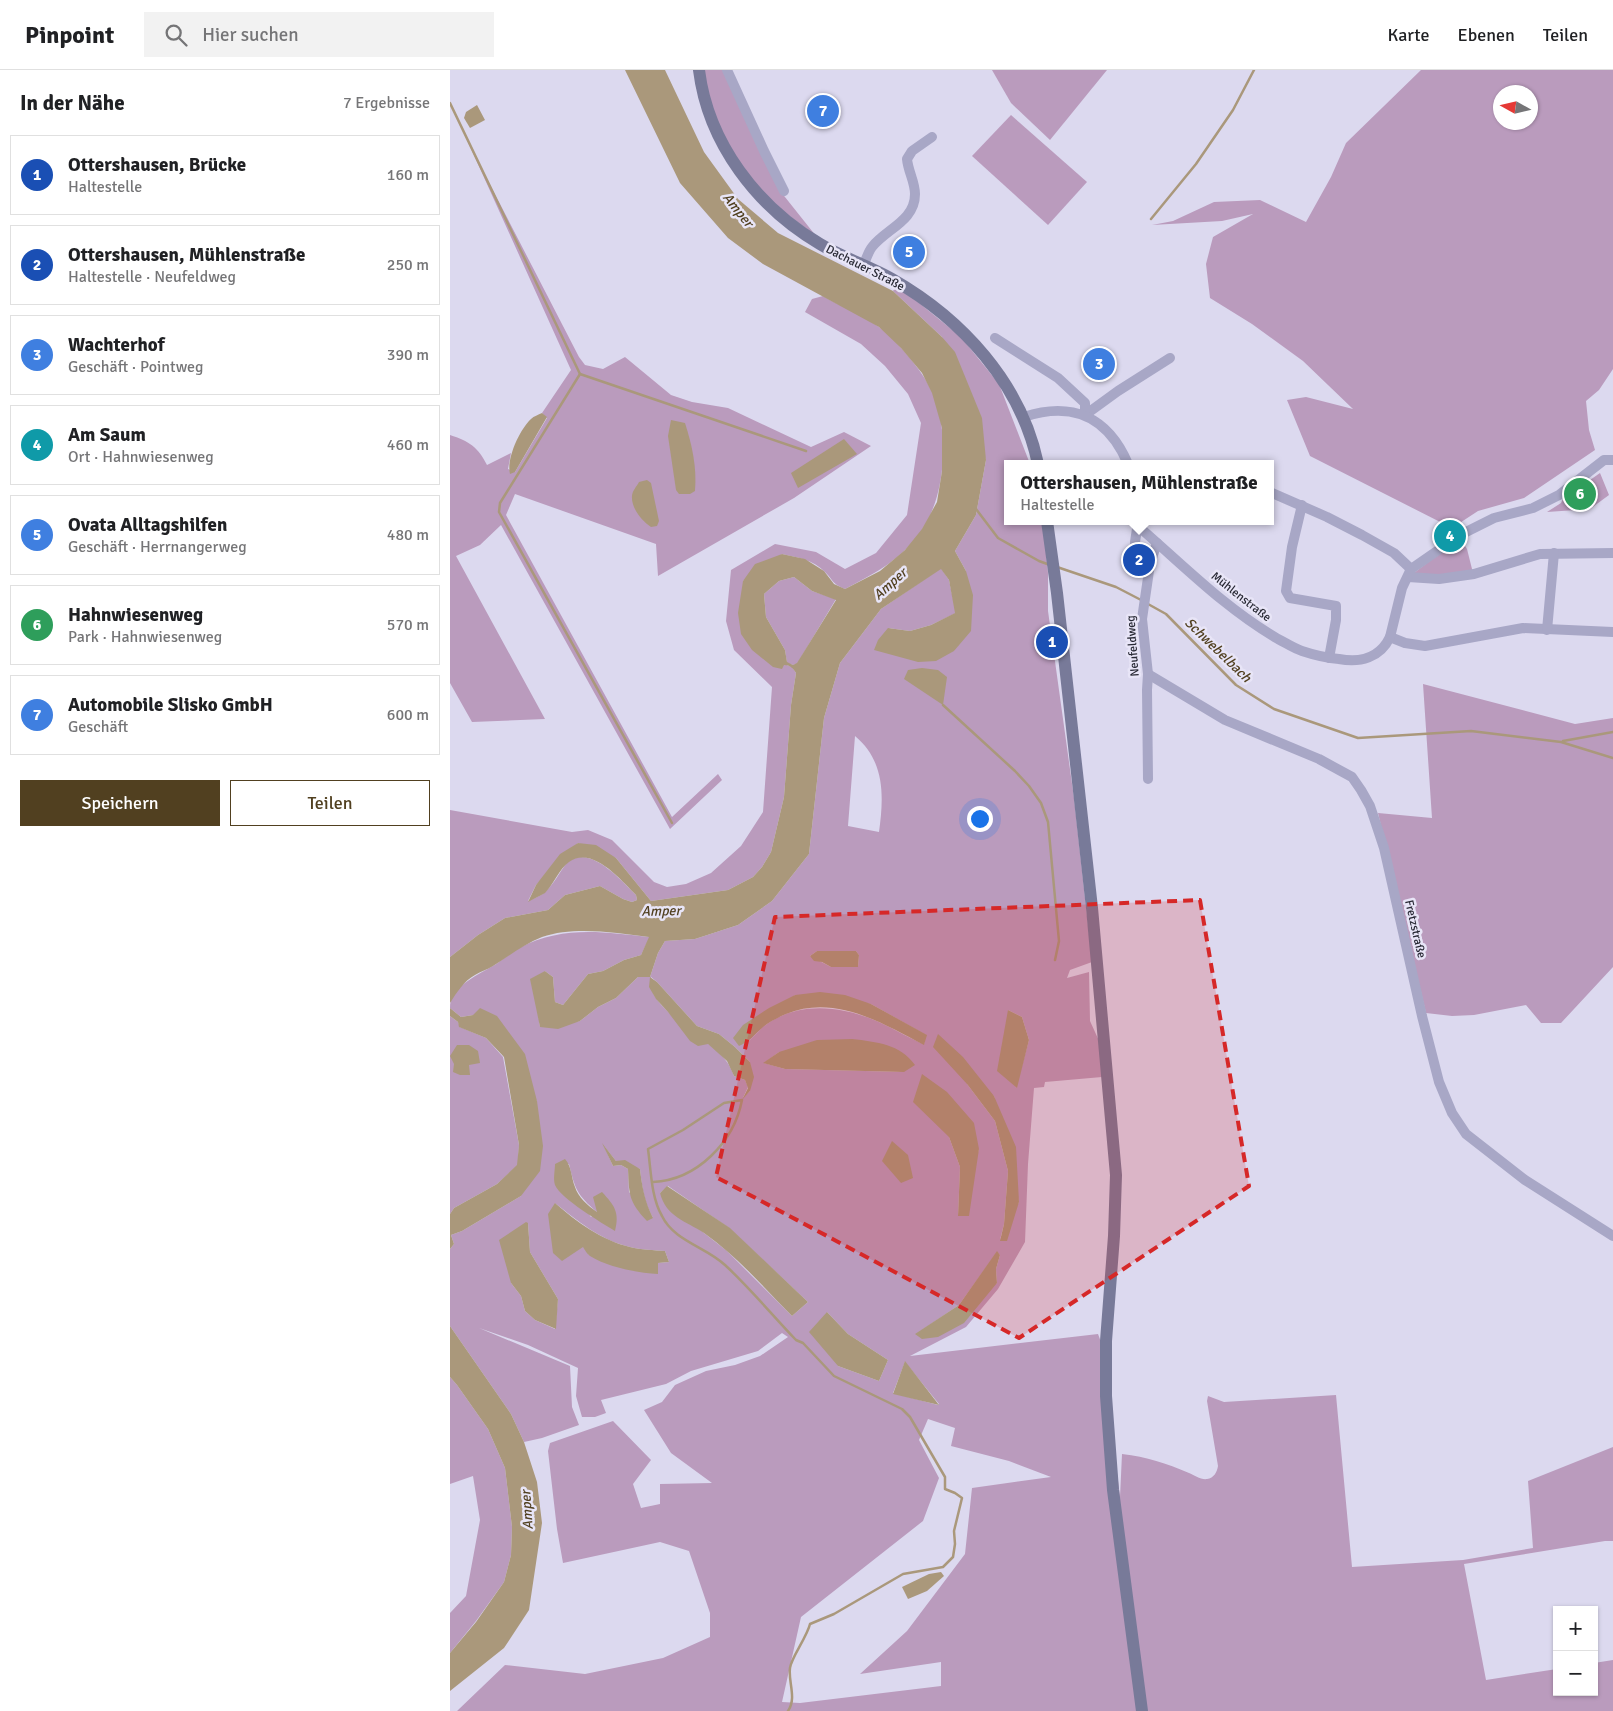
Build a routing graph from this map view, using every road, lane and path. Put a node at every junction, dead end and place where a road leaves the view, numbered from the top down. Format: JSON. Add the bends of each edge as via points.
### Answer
{"nodes":[{"id":1,"x":699,"y":70,"type":"edge"},
{"id":2,"x":727,"y":70,"type":"edge"},
{"id":3,"x":932,"y":138,"type":"dead end"},
{"id":4,"x":784,"y":190,"type":"dead end"},
{"id":5,"x":864,"y":265,"type":"junction"},
{"id":6,"x":995,"y":338,"type":"dead end"},
{"id":7,"x":1170,"y":358,"type":"dead end"},
{"id":8,"x":1085,"y":415,"type":"junction"},
{"id":9,"x":1024,"y":417,"type":"junction"},
{"id":10,"x":1037,"y":460,"type":"edge"},
{"id":11,"x":1126,"y":460,"type":"edge"},
{"id":12,"x":1613,"y":460,"type":"edge"},
{"id":13,"x":1274,"y":494,"type":"edge"},
{"id":14,"x":1302,"y":505,"type":"junction"},
{"id":15,"x":1048,"y":525,"type":"edge"},
{"id":16,"x":1138,"y":525,"type":"edge"},
{"id":17,"x":1139,"y":525,"type":"edge"},
{"id":18,"x":1157,"y":543,"type":"junction"},
{"id":19,"x":1554,"y":552,"type":"junction"},
{"id":20,"x":1613,"y":553,"type":"edge"},
{"id":21,"x":1150,"y":564,"type":"junction"},
{"id":22,"x":1410,"y":573,"type":"junction"},
{"id":23,"x":1547,"y":630,"type":"junction"},
{"id":24,"x":1613,"y":632,"type":"edge"},
{"id":25,"x":1390,"y":638,"type":"junction"},
{"id":26,"x":1329,"y":658,"type":"junction"},
{"id":27,"x":1148,"y":674,"type":"junction"},
{"id":28,"x":1148,"y":779,"type":"dead end"},
{"id":29,"x":1613,"y":1236,"type":"edge"},
{"id":30,"x":1142,"y":1711,"type":"edge"}],
"edges":[{"from":1,"to":5,"type":"main road","name":"Dachauer Straße","via":[[706,109],[717,134],[764,202],[788,224],[821,245]]},
{"from":2,"to":4,"type":"street"},
{"from":3,"to":5,"type":"street","via":[[912,151],[907,159],[915,193],[913,206],[903,221],[872,248]]},
{"from":5,"to":9,"type":"main road","name":"Dachauer Straße","via":[[892,279],[969,336],[1002,379]]},
{"from":6,"to":8,"type":"street","via":[[1058,378],[1085,403]]},
{"from":7,"to":8,"type":"street"},
{"from":8,"to":9,"type":"street","via":[[1054,411]]},
{"from":8,"to":11,"type":"street","via":[[1107,431]]},
{"from":9,"to":10,"type":"main road","name":"Dachauer Straße"},
{"from":12,"to":22,"type":"street","via":[[1604,460],[1559,495],[1533,508],[1494,518],[1460,535]]},
{"from":13,"to":14,"type":"street"},
{"from":14,"to":22,"type":"street","via":[[1394,553]]},
{"from":14,"to":26,"type":"street","via":[[1286,591],[1290,598],[1336,606]]},
{"from":15,"to":30,"type":"main road","via":[[1092,908],[1116,1174],[1106,1335],[1106,1396],[1113,1490]]},
{"from":16,"to":21,"type":"street","via":[[1137,554]]},
{"from":17,"to":18,"type":"street","name":"Mühlenstraße"},
{"from":18,"to":21,"type":"street","name":"Neufeldweg"},
{"from":18,"to":26,"type":"street","name":"Mühlenstraße","via":[[1256,627],[1300,650]]},
{"from":19,"to":20,"type":"street"},
{"from":19,"to":22,"type":"street","via":[[1474,574],[1439,579]]},
{"from":19,"to":23,"type":"street"},
{"from":21,"to":27,"type":"street","name":"Neufeldweg","via":[[1142,619]]},
{"from":22,"to":25,"type":"street","via":[[1402,588]]},
{"from":23,"to":24,"type":"street"},
{"from":23,"to":25,"type":"street","via":[[1523,628],[1425,646]]},
{"from":25,"to":26,"type":"street","name":"Mühlenstraße","via":[[1386,647],[1366,659]]},
{"from":27,"to":28,"type":"street","name":"Neufeldweg"},
{"from":27,"to":29,"type":"street","name":"Fretzstraße","via":[[1225,720],[1319,759],[1352,777],[1370,806],[1384,848],[1422,1016],[1452,1113],[1466,1134],[1525,1180]]}]}
